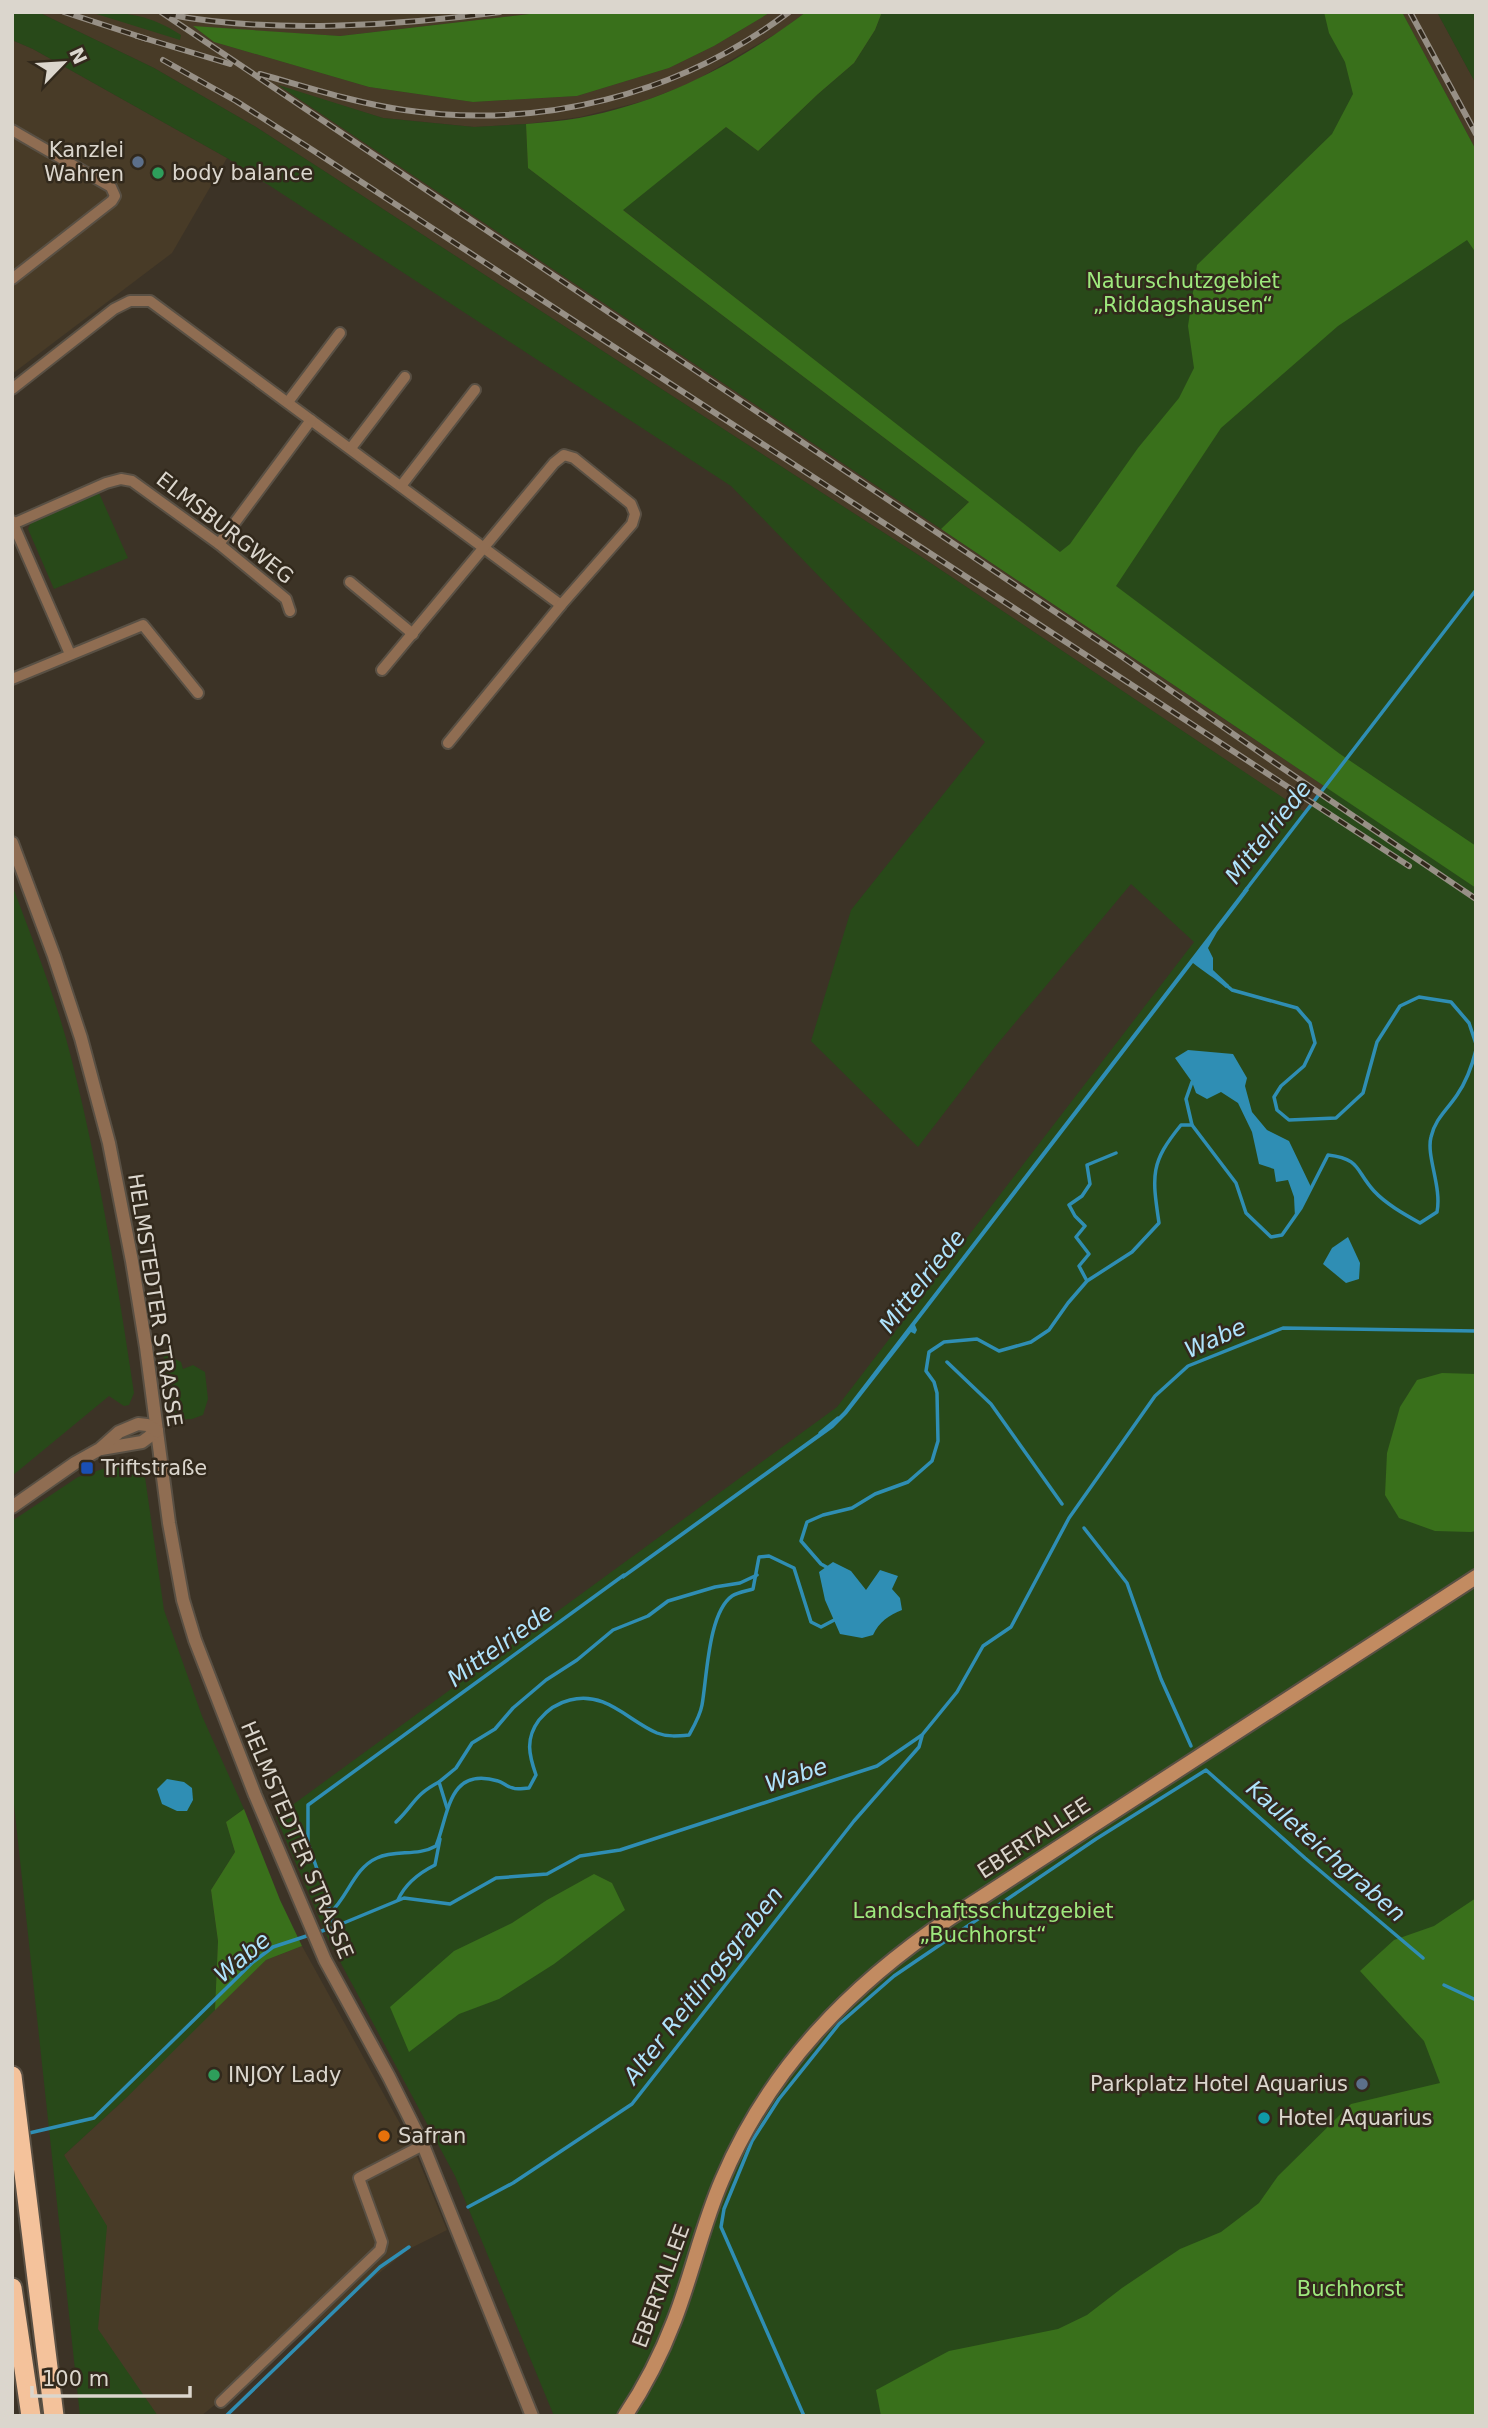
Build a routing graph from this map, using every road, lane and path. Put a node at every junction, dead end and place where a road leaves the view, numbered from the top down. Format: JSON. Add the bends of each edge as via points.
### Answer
{"nodes":[{"id":1,"x":12,"y":130,"type":"edge"},
{"id":2,"x":12,"y":279,"type":"edge"},
{"id":3,"x":340,"y":333,"type":"dead end"},
{"id":4,"x":405,"y":377,"type":"dead end"},
{"id":5,"x":12,"y":389,"type":"edge"},
{"id":6,"x":475,"y":390,"type":"dead end"},
{"id":7,"x":288,"y":402,"type":"junction"},
{"id":8,"x":311,"y":420,"type":"junction"},
{"id":9,"x":351,"y":448,"type":"junction"},
{"id":10,"x":401,"y":486,"type":"junction"},
{"id":11,"x":13,"y":522,"type":"edge"},
{"id":12,"x":219,"y":544,"type":"junction"},
{"id":13,"x":484,"y":547,"type":"junction"},
{"id":14,"x":349,"y":582,"type":"dead end"},
{"id":15,"x":561,"y":605,"type":"junction"},
{"id":16,"x":290,"y":611,"type":"dead end"},
{"id":17,"x":413,"y":634,"type":"junction"},
{"id":18,"x":70,"y":654,"type":"junction"},
{"id":19,"x":382,"y":670,"type":"dead end"},
{"id":20,"x":12,"y":679,"type":"edge"},
{"id":21,"x":198,"y":693,"type":"dead end"},
{"id":22,"x":448,"y":743,"type":"dead end"},
{"id":23,"x":12,"y":843,"type":"edge"},
{"id":24,"x":157,"y":1431,"type":"junction"},
{"id":25,"x":12,"y":1507,"type":"edge"},
{"id":26,"x":1476,"y":1577,"type":"edge"},
{"id":27,"x":12,"y":2076,"type":"edge"},
{"id":28,"x":423,"y":2145,"type":"junction"},
{"id":29,"x":12,"y":2288,"type":"edge"},
{"id":30,"x":221,"y":2402,"type":"dead end"},
{"id":31,"x":625,"y":2415,"type":"edge"},
{"id":32,"x":31,"y":2416,"type":"edge"},
{"id":33,"x":54,"y":2416,"type":"edge"},
{"id":34,"x":532,"y":2416,"type":"edge"}],
"edges":[{"from":1,"to":2,"type":"street","via":[[111,187],[115,196]]},
{"from":3,"to":7,"type":"street"},
{"from":4,"to":9,"type":"street"},
{"from":5,"to":7,"type":"street","via":[[114,309],[143,300],[157,305]]},
{"from":6,"to":10,"type":"street"},
{"from":7,"to":8,"type":"street"},
{"from":8,"to":9,"type":"street"},
{"from":8,"to":12,"type":"street"},
{"from":9,"to":10,"type":"street"},
{"from":10,"to":13,"type":"street"},
{"from":11,"to":12,"type":"street","name":"ELMSBURGWEG","via":[[121,479],[132,481]]},
{"from":11,"to":18,"type":"street"},
{"from":12,"to":16,"type":"street","name":"ELMSBURGWEG","via":[[286,599]]},
{"from":13,"to":15,"type":"street"},
{"from":13,"to":15,"type":"street","via":[[554,463],[564,456],[574,458],[631,504],[635,513],[632,524]]},
{"from":13,"to":17,"type":"street"},
{"from":14,"to":17,"type":"street"},
{"from":15,"to":22,"type":"street"},
{"from":17,"to":19,"type":"street"},
{"from":18,"to":20,"type":"street"},
{"from":18,"to":21,"type":"street","via":[[143,625]]},
{"from":23,"to":24,"type":"street","name":"HELMSTEDTER STRASSE","via":[[81,1038],[109,1143]]},
{"from":24,"to":25,"type":"street","via":[[142,1442],[100,1449]]},
{"from":24,"to":28,"type":"street","name":"HELMSTEDTER STRASSE","via":[[187,1613],[214,1690],[324,1960]]},
{"from":26,"to":31,"type":"main road","name":"EBERTALLEE","via":[[950,1919],[892,1959],[843,2003],[785,2069],[739,2143],[721,2181],[668,2336],[642,2392]]},
{"from":27,"to":33,"type":"highway"},
{"from":28,"to":30,"type":"street","via":[[359,2178],[382,2242],[380,2250]]},
{"from":28,"to":34,"type":"street","name":"HELMSTEDTER STRASSE"},
{"from":29,"to":32,"type":"highway"}]}
